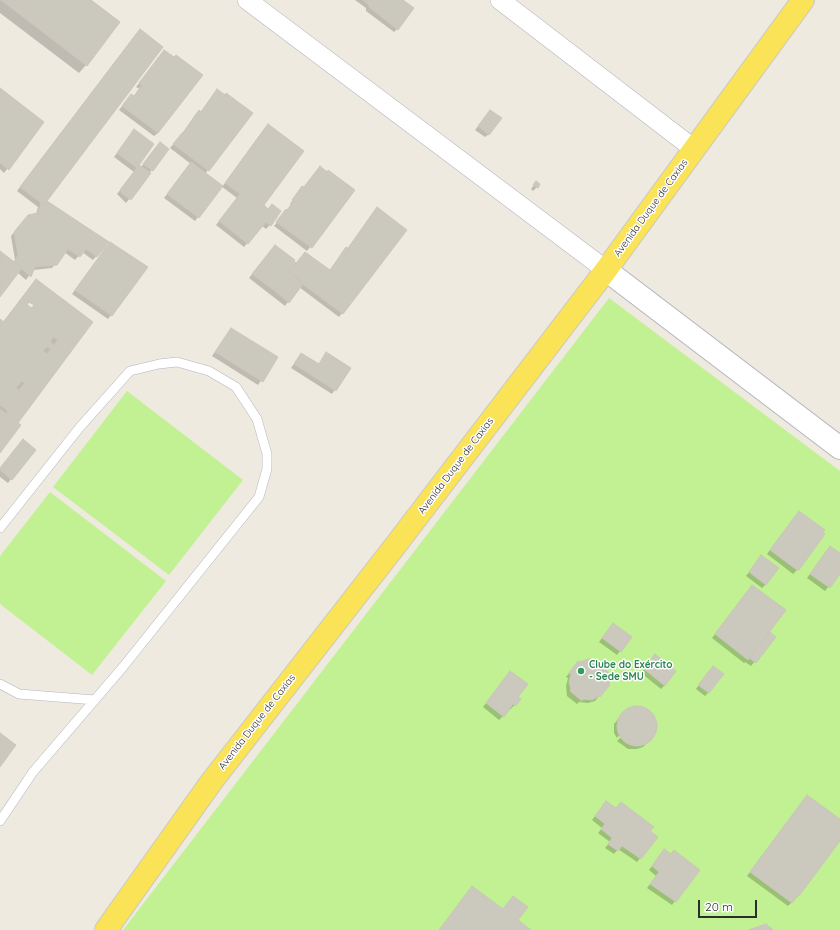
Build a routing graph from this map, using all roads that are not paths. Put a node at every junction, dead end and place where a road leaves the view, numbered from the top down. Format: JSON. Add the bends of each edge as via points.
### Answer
{"nodes":[{"id":1,"x":247,"y":0,"type":"edge"},
{"id":2,"x":803,"y":0,"type":"edge"},
{"id":3,"x":505,"y":2,"type":"edge"},
{"id":4,"x":694,"y":149,"type":"junction"},
{"id":5,"x":606,"y":270,"type":"junction"},
{"id":6,"x":840,"y":448,"type":"edge"},
{"id":7,"x":0,"y":528,"type":"edge"},
{"id":8,"x":0,"y":684,"type":"edge"},
{"id":9,"x":95,"y":700,"type":"junction"},
{"id":10,"x":0,"y":821,"type":"edge"},
{"id":11,"x":106,"y":930,"type":"edge"}],
"edges":[{"from":1,"to":5,"type":"street"},
{"from":2,"to":4,"type":"main road","name":"Avenida Duque de Caxias"},
{"from":3,"to":4,"type":"street"},
{"from":4,"to":5,"type":"main road","name":"Avenida Duque de Caxias"},
{"from":5,"to":6,"type":"street"},
{"from":5,"to":11,"type":"main road","name":"Avenida Duque de Caxias","via":[[212,781]]},
{"from":7,"to":9,"type":"lane","via":[[80,427],[130,371],[177,362],[209,371],[236,387],[257,419],[267,454],[267,469],[259,497]]},
{"from":8,"to":9,"type":"lane","via":[[19,694]]},
{"from":9,"to":10,"type":"lane","via":[[33,772]]}]}
